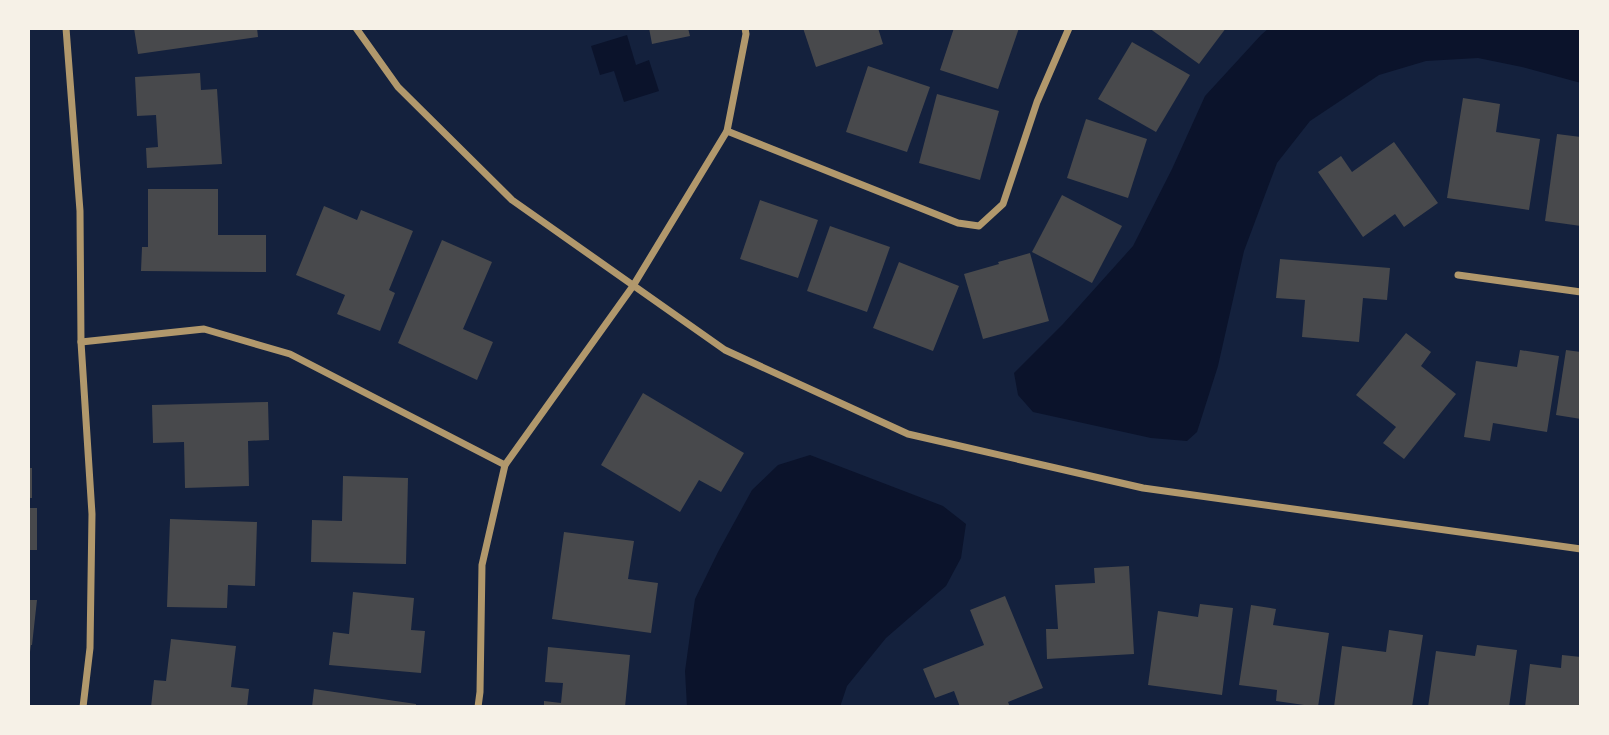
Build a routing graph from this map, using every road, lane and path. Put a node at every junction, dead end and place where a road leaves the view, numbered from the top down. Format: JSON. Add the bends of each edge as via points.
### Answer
{"nodes":[{"id":1,"x":66,"y":28,"type":"edge"},
{"id":2,"x":356,"y":28,"type":"edge"},
{"id":3,"x":745,"y":28,"type":"edge"},
{"id":4,"x":1069,"y":28,"type":"edge"},
{"id":5,"x":727,"y":131,"type":"junction"},
{"id":6,"x":1458,"y":275,"type":"dead end"},
{"id":7,"x":633,"y":286,"type":"junction"},
{"id":8,"x":1581,"y":292,"type":"edge"},
{"id":9,"x":81,"y":342,"type":"junction"},
{"id":10,"x":505,"y":465,"type":"junction"},
{"id":11,"x":1581,"y":549,"type":"edge"},
{"id":12,"x":83,"y":707,"type":"edge"},
{"id":13,"x":478,"y":707,"type":"edge"}],
"edges":[{"from":1,"to":9,"type":"street","via":[[80,211]]},
{"from":2,"to":7,"type":"street","via":[[398,87],[512,200]]},
{"from":3,"to":5,"type":"street"},
{"from":4,"to":5,"type":"street","via":[[1037,102],[1003,204],[979,226],[958,223]]},
{"from":5,"to":7,"type":"street"},
{"from":6,"to":8,"type":"street"},
{"from":7,"to":10,"type":"street"},
{"from":7,"to":11,"type":"street","via":[[725,350],[908,434],[1143,488]]},
{"from":9,"to":10,"type":"street","via":[[204,329],[290,354]]},
{"from":9,"to":12,"type":"street","via":[[92,514],[90,648]]},
{"from":10,"to":13,"type":"street","via":[[482,565]]}]}
